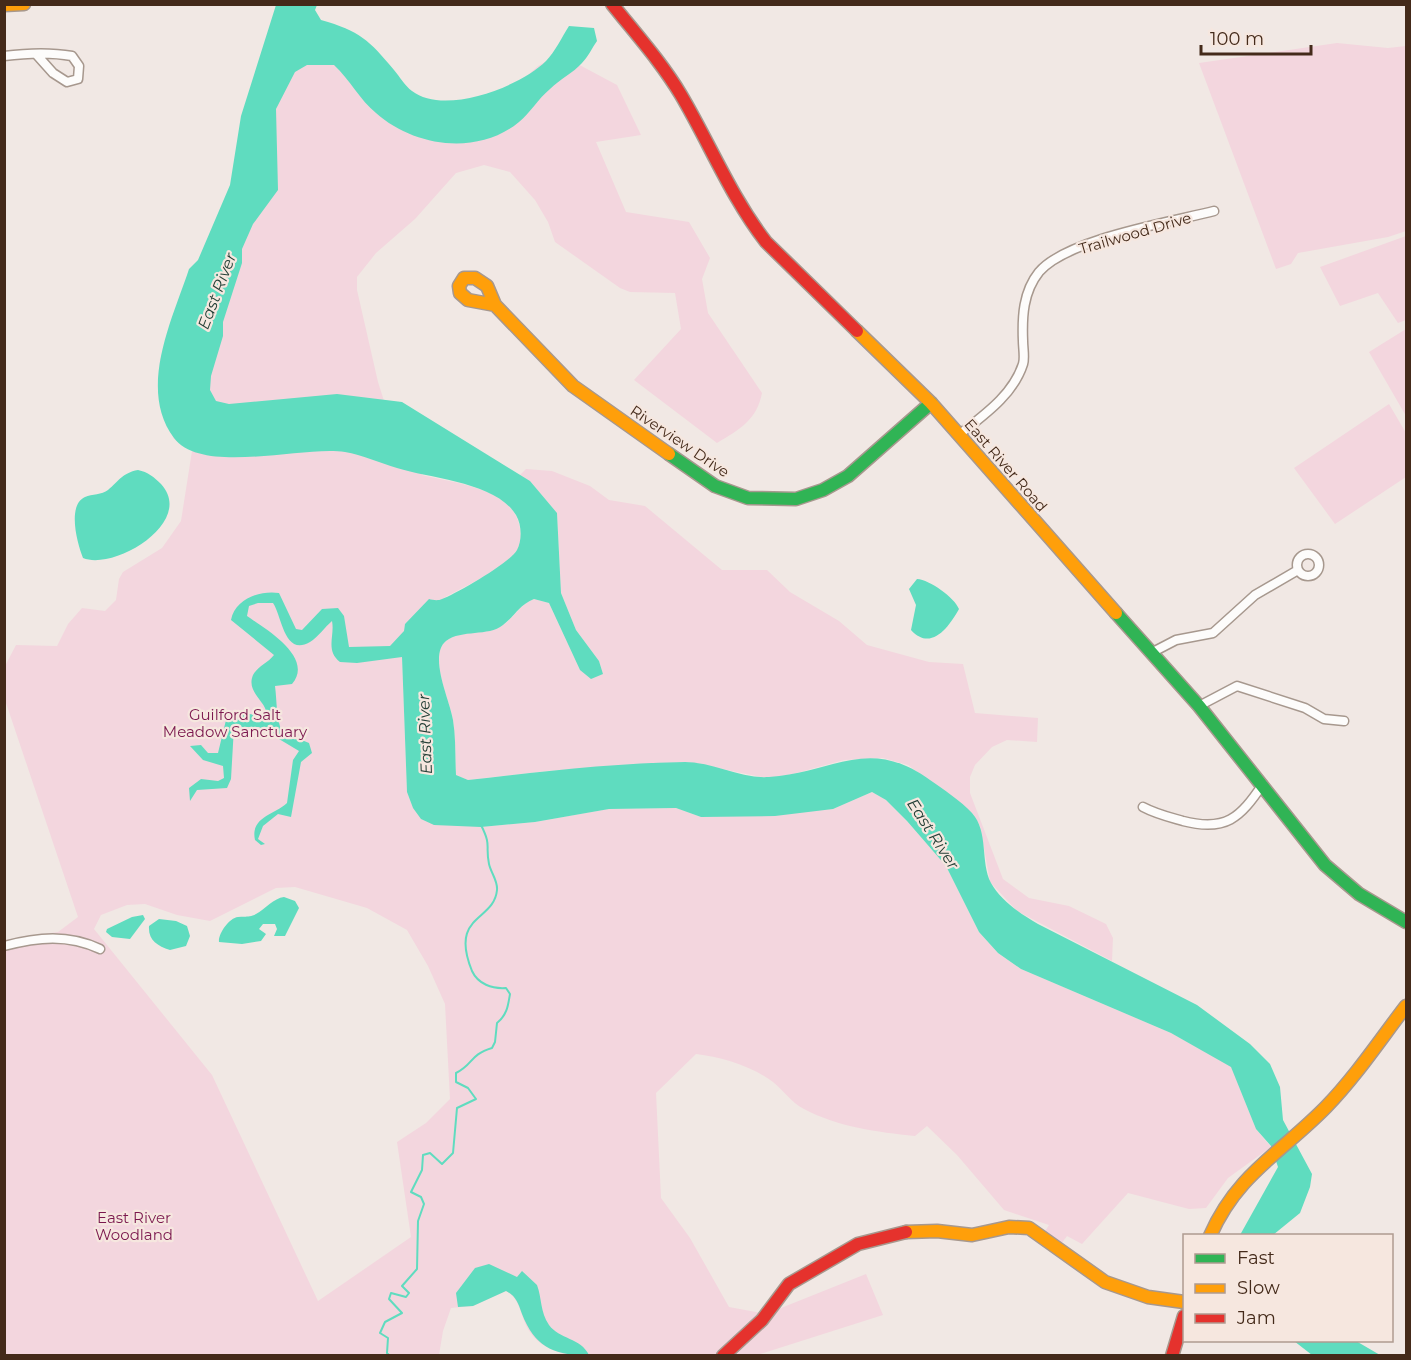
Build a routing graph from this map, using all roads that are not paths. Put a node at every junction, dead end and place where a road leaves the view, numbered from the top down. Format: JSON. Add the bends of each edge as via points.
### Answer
{"nodes":[{"id":1,"x":24,"y":4,"type":"edge"},
{"id":2,"x":612,"y":4,"type":"edge"},
{"id":3,"x":4,"y":5,"type":"edge"},
{"id":4,"x":36,"y":54,"type":"junction"},
{"id":5,"x":4,"y":56,"type":"edge"},
{"id":6,"x":1214,"y":211,"type":"dead end"},
{"id":7,"x":495,"y":305,"type":"dead end"},
{"id":8,"x":931,"y":403,"type":"junction"},
{"id":9,"x":960,"y":434,"type":"junction"},
{"id":10,"x":1298,"y":570,"type":"dead end"},
{"id":11,"x":1151,"y":653,"type":"junction"},
{"id":12,"x":1199,"y":706,"type":"junction"},
{"id":13,"x":1344,"y":721,"type":"dead end"},
{"id":14,"x":1263,"y":784,"type":"junction"},
{"id":15,"x":1143,"y":807,"type":"dead end"},
{"id":16,"x":1407,"y":922,"type":"edge"},
{"id":17,"x":4,"y":946,"type":"edge"},
{"id":18,"x":100,"y":949,"type":"dead end"},
{"id":19,"x":1407,"y":1006,"type":"edge"},
{"id":20,"x":1211,"y":1234,"type":"edge"},
{"id":21,"x":1183,"y":1302,"type":"edge"},
{"id":22,"x":1183,"y":1322,"type":"edge"},
{"id":23,"x":723,"y":1356,"type":"edge"},
{"id":24,"x":1172,"y":1356,"type":"edge"}],
"edges":[{"from":1,"to":3,"type":"main road"},
{"from":2,"to":8,"type":"main road","name":"East River Road","via":[[674,83],[751,225]]},
{"from":4,"to":4,"type":"street","via":[[52,73],[67,82],[78,78],[79,66],[72,56]]},
{"from":4,"to":5,"type":"street"},
{"from":6,"to":9,"type":"street","name":"Trailwood Drive","via":[[1063,254],[1040,272],[1027,292],[1023,312],[1024,363],[997,404]]},
{"from":7,"to":8,"type":"main road","name":"Riverview Drive","via":[[573,386],[715,486],[748,498],[796,499],[823,490],[848,476]]},
{"from":8,"to":9,"type":"main road","name":"East River Road"},
{"from":9,"to":11,"type":"main road","name":"East River Road"},
{"from":10,"to":11,"type":"street","via":[[1255,595],[1213,633],[1176,640]]},
{"from":11,"to":12,"type":"main road","name":"East River Road"},
{"from":12,"to":13,"type":"street","via":[[1226,689],[1247,687],[1324,719]]},
{"from":12,"to":14,"type":"main road","name":"East River Road"},
{"from":14,"to":15,"type":"street","via":[[1247,808],[1215,826]]},
{"from":14,"to":16,"type":"main road","name":"East River Road","via":[[1325,865],[1342,881]]},
{"from":17,"to":18,"type":"street","via":[[59,938]]},
{"from":19,"to":20,"type":"main road","via":[[1330,1103],[1233,1190]]},
{"from":21,"to":23,"type":"main road","via":[[1148,1297],[1106,1282],[1029,1228],[1010,1227],[972,1235],[905,1232],[858,1244],[789,1284],[762,1320]]},
{"from":22,"to":24,"type":"main road"}]}
